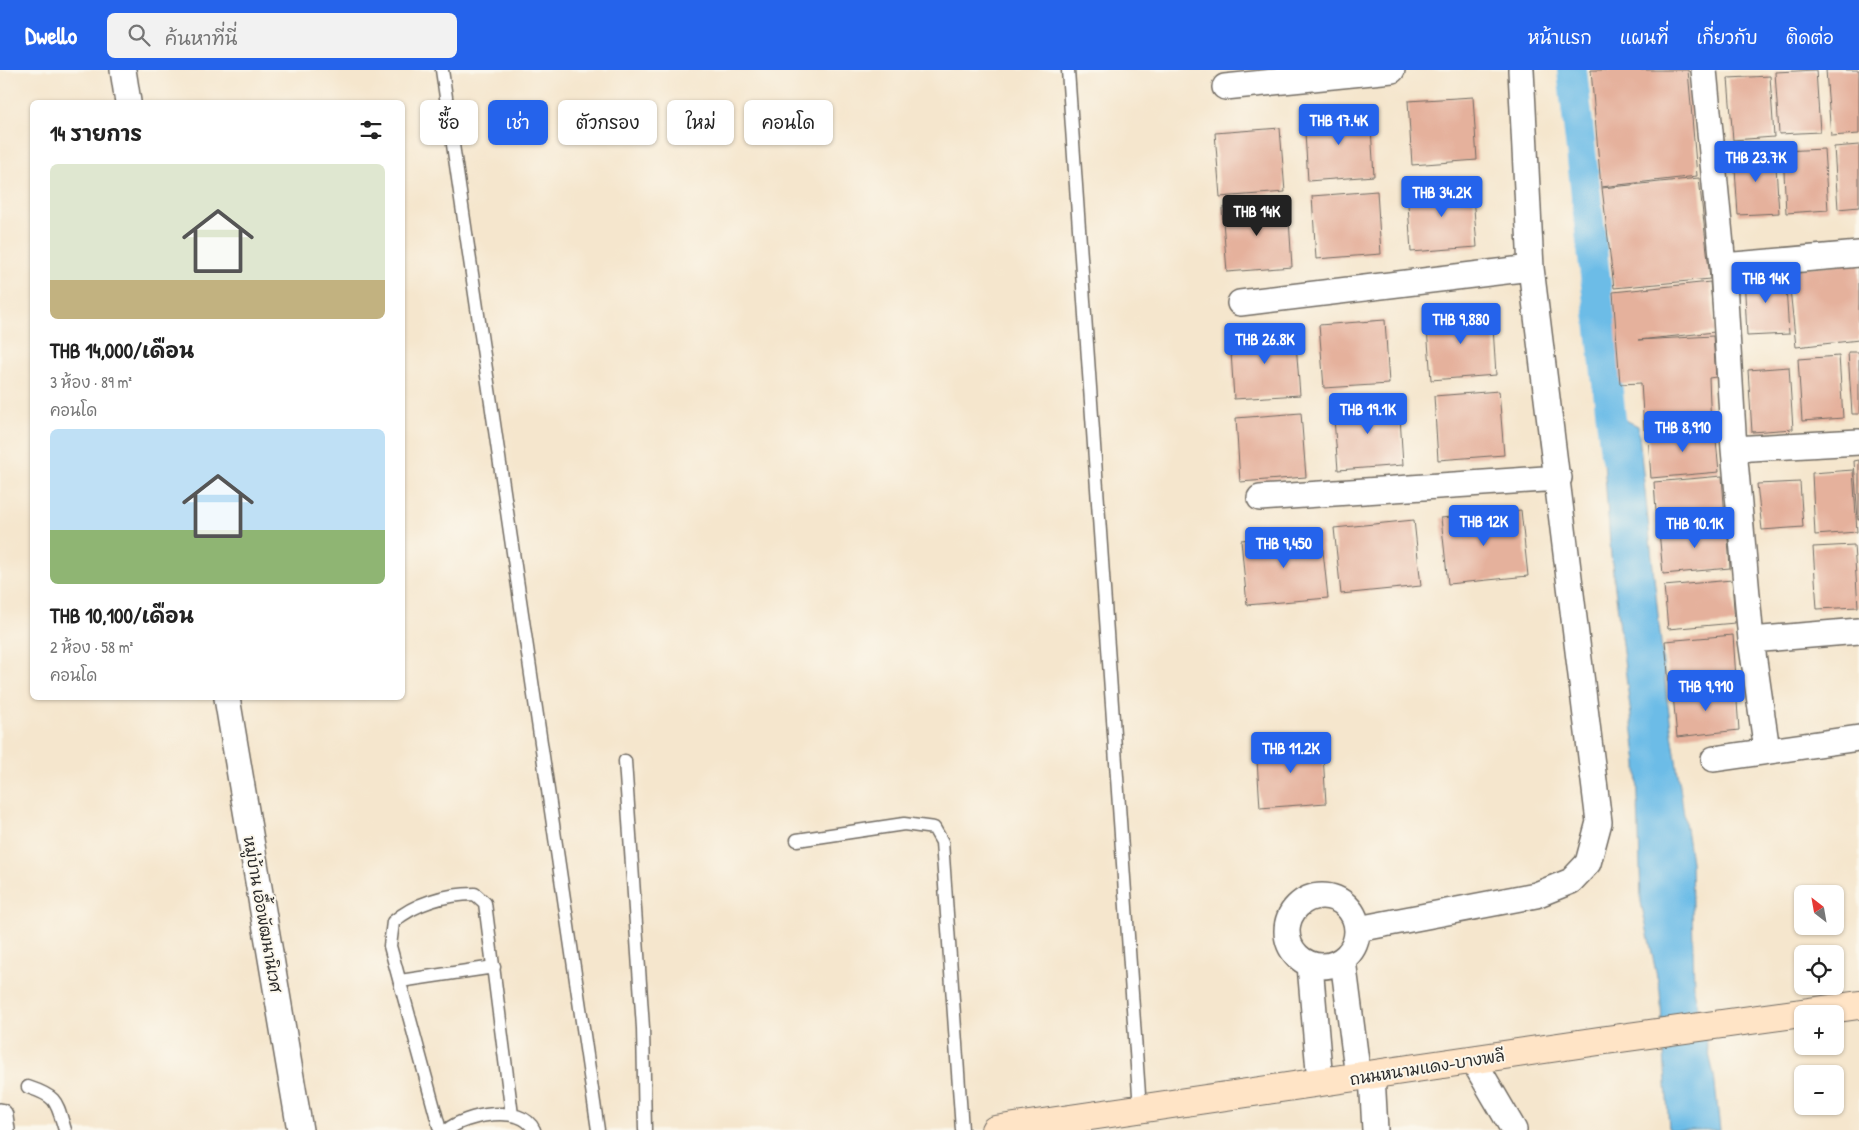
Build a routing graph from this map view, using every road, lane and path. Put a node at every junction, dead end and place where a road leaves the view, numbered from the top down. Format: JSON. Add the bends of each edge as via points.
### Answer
{"nodes":[{"id":1,"x":123,"y":70,"type":"edge"},
{"id":2,"x":442,"y":70,"type":"edge"},
{"id":3,"x":1068,"y":70,"type":"edge"},
{"id":4,"x":1392,"y":70,"type":"edge"},
{"id":5,"x":1521,"y":70,"type":"edge"},
{"id":6,"x":1704,"y":70,"type":"edge"},
{"id":7,"x":1225,"y":87,"type":"dead end"},
{"id":8,"x":128,"y":100,"type":"edge"},
{"id":9,"x":1859,"y":254,"type":"edge"},
{"id":10,"x":1723,"y":266,"type":"junction"},
{"id":11,"x":1531,"y":268,"type":"junction"},
{"id":12,"x":1240,"y":303,"type":"dead end"},
{"id":13,"x":1859,"y":442,"type":"edge"},
{"id":14,"x":1734,"y":449,"type":"junction"},
{"id":15,"x":1558,"y":478,"type":"junction"},
{"id":16,"x":1260,"y":498,"type":"dead end"},
{"id":17,"x":1859,"y":631,"type":"edge"},
{"id":18,"x":1751,"y":640,"type":"junction"},
{"id":19,"x":227,"y":700,"type":"edge"},
{"id":20,"x":1859,"y":738,"type":"edge"},
{"id":21,"x":1767,"y":750,"type":"junction"},
{"id":22,"x":1714,"y":759,"type":"dead end"},
{"id":23,"x":625,"y":761,"type":"dead end"},
{"id":24,"x":796,"y":840,"type":"dead end"},
{"id":25,"x":1358,"y":929,"type":"junction"},
{"id":26,"x":1343,"y":960,"type":"junction"},
{"id":27,"x":1310,"y":965,"type":"junction"},
{"id":28,"x":494,"y":967,"type":"junction"},
{"id":29,"x":400,"y":981,"type":"junction"},
{"id":30,"x":1859,"y":1005,"type":"edge"},
{"id":31,"x":1474,"y":1060,"type":"junction"},
{"id":32,"x":1365,"y":1076,"type":"junction"},
{"id":33,"x":1320,"y":1082,"type":"junction"},
{"id":34,"x":28,"y":1087,"type":"dead end"},
{"id":35,"x":1140,"y":1109,"type":"junction"},
{"id":36,"x":512,"y":1114,"type":"junction"},
{"id":37,"x":0,"y":1116,"type":"edge"},
{"id":38,"x":2,"y":1130,"type":"edge"},
{"id":39,"x":64,"y":1130,"type":"edge"},
{"id":40,"x":300,"y":1130,"type":"edge"},
{"id":41,"x":440,"y":1130,"type":"edge"},
{"id":42,"x":447,"y":1130,"type":"edge"},
{"id":43,"x":534,"y":1130,"type":"edge"},
{"id":44,"x":598,"y":1130,"type":"edge"},
{"id":45,"x":645,"y":1130,"type":"edge"},
{"id":46,"x":962,"y":1130,"type":"edge"},
{"id":47,"x":995,"y":1130,"type":"edge"},
{"id":48,"x":1375,"y":1130,"type":"edge"},
{"id":49,"x":1514,"y":1130,"type":"edge"}],
"edges":[{"from":1,"to":8,"type":"street"},
{"from":2,"to":44,"type":"lane"},
{"from":3,"to":35,"type":"lane"},
{"from":4,"to":7,"type":"street"},
{"from":5,"to":11,"type":"street"},
{"from":6,"to":10,"type":"street"},
{"from":9,"to":10,"type":"street"},
{"from":10,"to":14,"type":"street"},
{"from":11,"to":12,"type":"street"},
{"from":11,"to":15,"type":"street"},
{"from":13,"to":14,"type":"street"},
{"from":14,"to":18,"type":"street"},
{"from":15,"to":16,"type":"street"},
{"from":15,"to":25,"type":"street","via":[[1600,822],[1588,863],[1571,881],[1536,895]]},
{"from":17,"to":18,"type":"street"},
{"from":18,"to":21,"type":"street"},
{"from":19,"to":40,"type":"street","name":"หมู่บ้าน เอื้อพัฒนานิเวศ"},
{"from":20,"to":21,"type":"street"},
{"from":21,"to":22,"type":"street"},
{"from":23,"to":45,"type":"lane","via":[[643,1028]]},
{"from":24,"to":46,"type":"lane","via":[[904,824],[934,828],[942,842]]},
{"from":25,"to":26,"type":"street","via":[[1351,952]]},
{"from":25,"to":27,"type":"street","via":[[1355,917],[1339,900],[1327,896],[1304,901],[1289,918],[1288,935],[1293,951]]},
{"from":26,"to":27,"type":"street","via":[[1332,965]]},
{"from":26,"to":32,"type":"street"},
{"from":27,"to":33,"type":"street"},
{"from":28,"to":29,"type":"lane"},
{"from":28,"to":29,"type":"lane","via":[[485,903],[475,894],[453,894],[406,912],[393,922],[390,946]]},
{"from":28,"to":36,"type":"lane"},
{"from":29,"to":41,"type":"lane"},
{"from":30,"to":31,"type":"main road","name":"ถนนหนามแดง-บางพลี"},
{"from":31,"to":32,"type":"main road","name":"ถนนหนามแดง-บางพลี"},
{"from":31,"to":49,"type":"street"},
{"from":32,"to":33,"type":"main road","name":"ถนนหนามแดง-บางพลี"},
{"from":32,"to":48,"type":"street"},
{"from":33,"to":35,"type":"main road","name":"ถนนหนามแดง-บางพลี"},
{"from":34,"to":39,"type":"lane","via":[[53,1099]]},
{"from":35,"to":47,"type":"main road","name":"ถนนหนามแดง-บางพลี"},
{"from":36,"to":42,"type":"lane","via":[[482,1114]]},
{"from":36,"to":43,"type":"lane","via":[[532,1125]]},
{"from":37,"to":38,"type":"street"}]}
